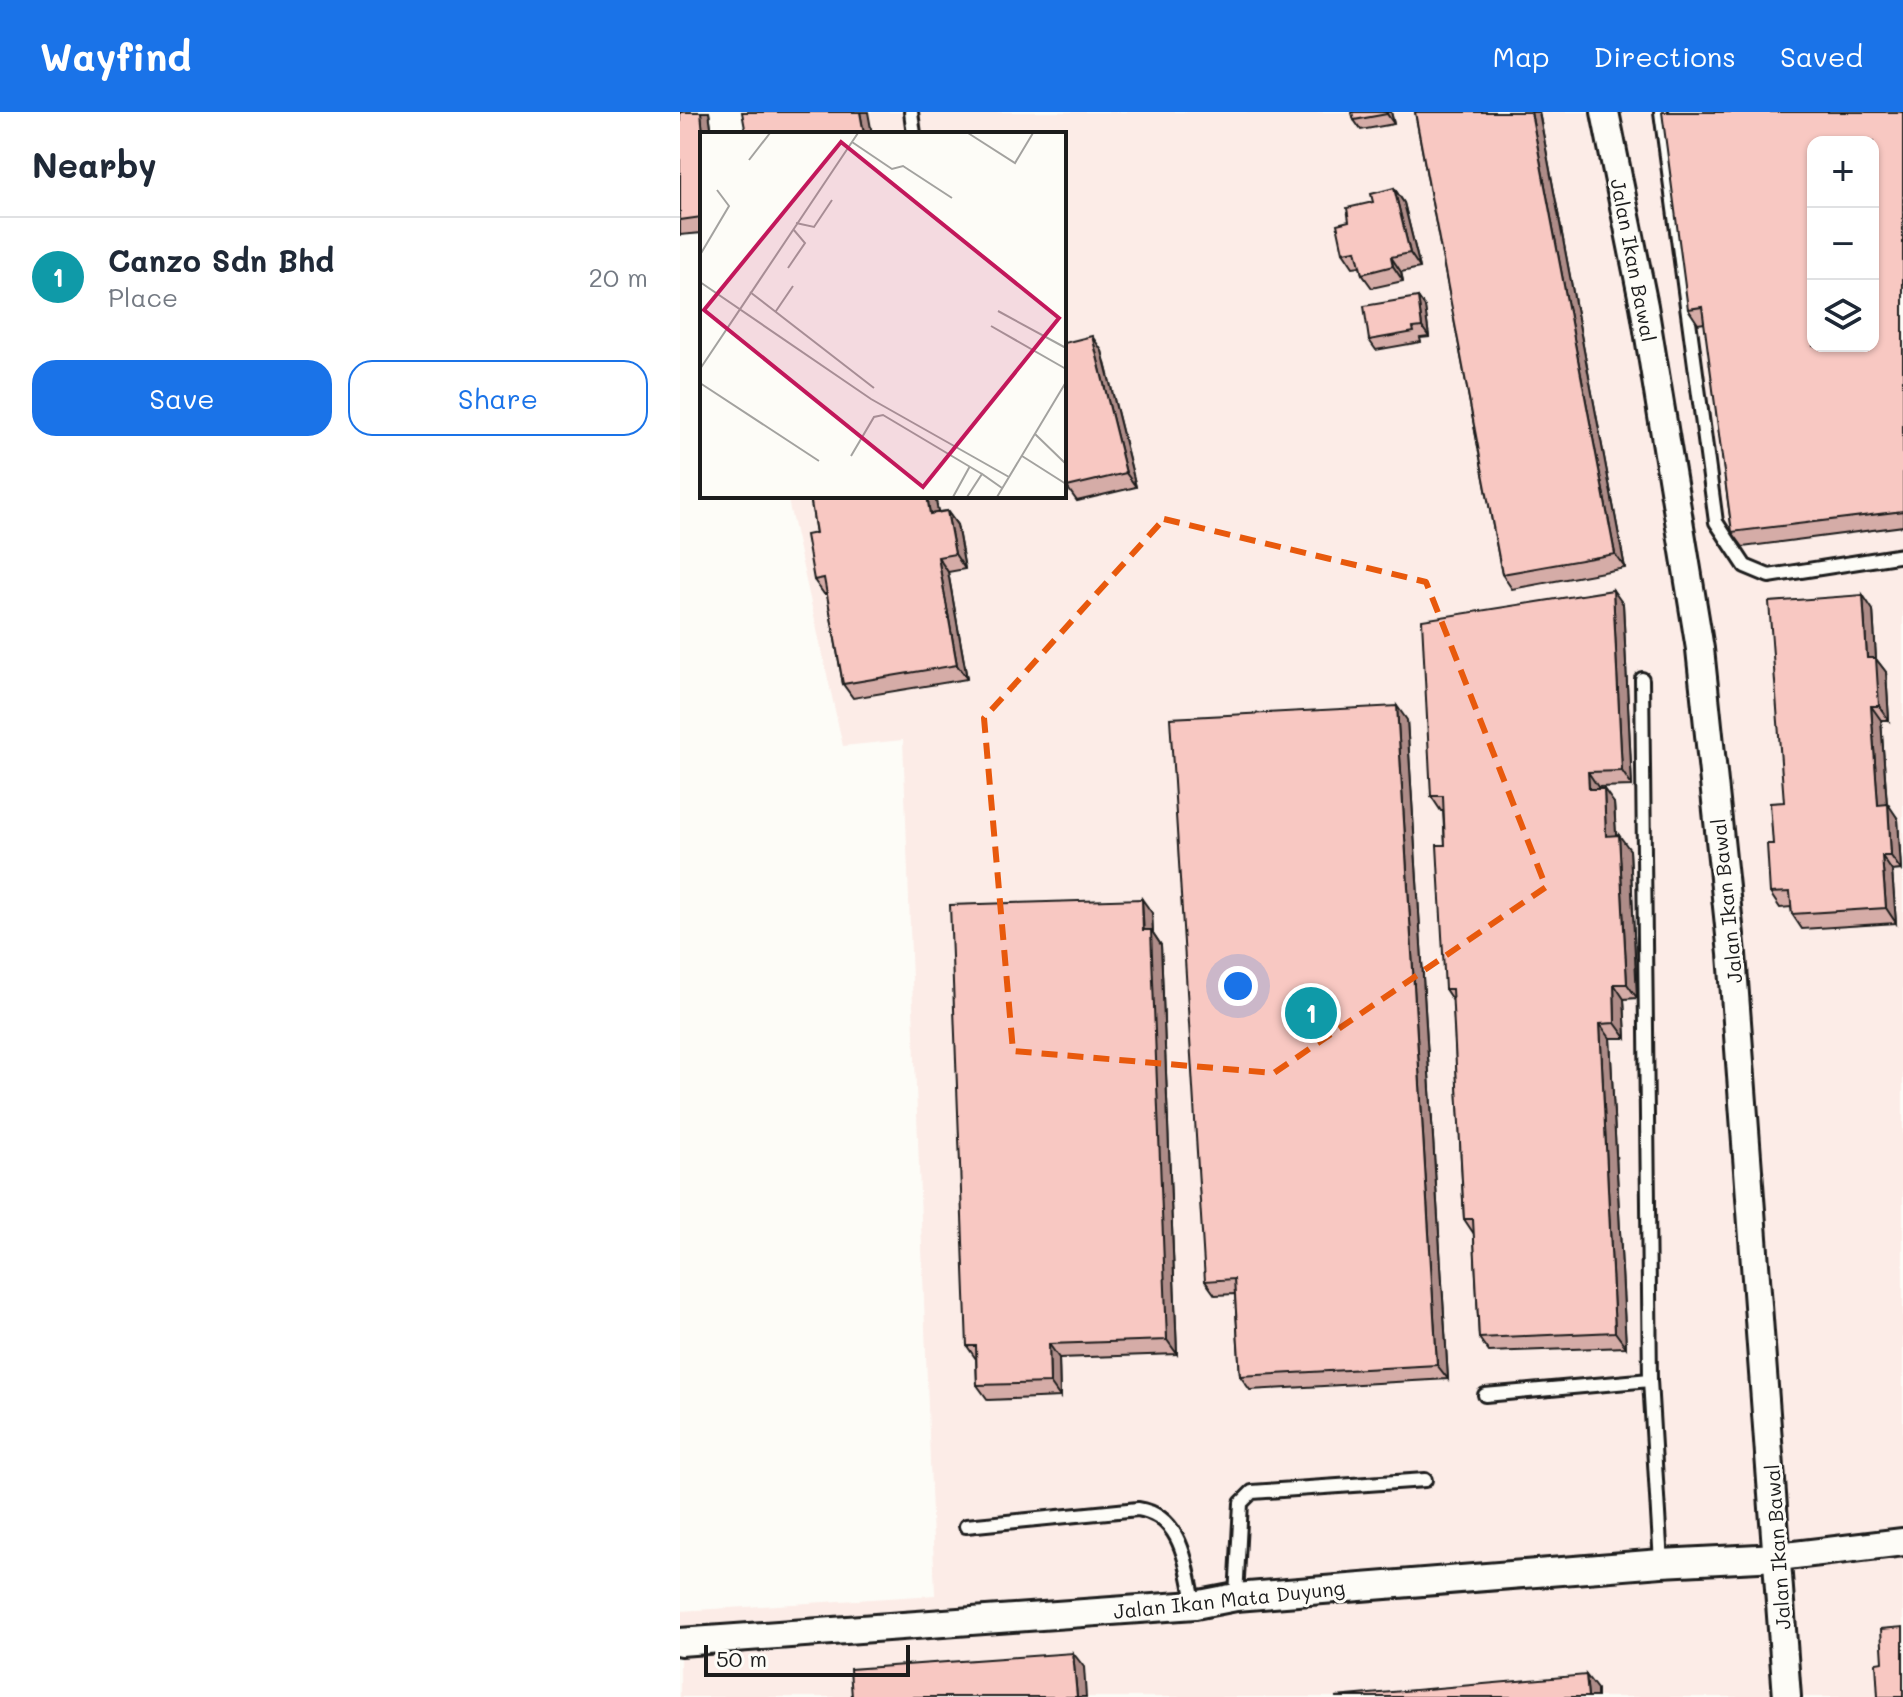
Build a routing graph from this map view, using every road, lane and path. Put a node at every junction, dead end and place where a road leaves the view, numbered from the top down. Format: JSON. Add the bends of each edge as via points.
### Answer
{"nodes":[{"id":1,"x":911,"y":112,"type":"edge"},
{"id":2,"x":1605,"y":112,"type":"edge"},
{"id":3,"x":1661,"y":112,"type":"edge"},
{"id":4,"x":914,"y":132,"type":"edge"},
{"id":5,"x":1903,"y":555,"type":"edge"},
{"id":6,"x":1642,"y":679,"type":"dead end"},
{"id":7,"x":1650,"y":1380,"type":"junction"},
{"id":8,"x":1485,"y":1395,"type":"dead end"},
{"id":9,"x":1425,"y":1480,"type":"dead end"},
{"id":10,"x":966,"y":1526,"type":"dead end"},
{"id":11,"x":1903,"y":1542,"type":"edge"},
{"id":12,"x":1778,"y":1557,"type":"junction"},
{"id":13,"x":1661,"y":1563,"type":"junction"},
{"id":14,"x":1236,"y":1597,"type":"junction"},
{"id":15,"x":1195,"y":1605,"type":"junction"},
{"id":16,"x":680,"y":1642,"type":"edge"},
{"id":17,"x":1787,"y":1697,"type":"edge"}],
"edges":[{"from":1,"to":4,"type":"lane"},
{"from":2,"to":12,"type":"street","name":"Jalan Ikan Bawal","via":[[1644,306],[1700,649],[1732,954]]},
{"from":3,"to":5,"type":"lane","via":[[1716,522],[1745,566],[1769,576]]},
{"from":6,"to":7,"type":"lane"},
{"from":7,"to":8,"type":"lane"},
{"from":7,"to":13,"type":"lane"},
{"from":9,"to":14,"type":"lane","via":[[1252,1492],[1241,1503]]},
{"from":10,"to":15,"type":"lane","via":[[1151,1511],[1176,1535]]},
{"from":11,"to":12,"type":"street","name":"Jalan Ikan Mata Duyung"},
{"from":12,"to":13,"type":"street","name":"Jalan Ikan Mata Duyung"},
{"from":12,"to":17,"type":"street","name":"Jalan Ikan Bawal"},
{"from":13,"to":14,"type":"street","name":"Jalan Ikan Mata Duyung"},
{"from":14,"to":15,"type":"street","name":"Jalan Ikan Mata Duyung"},
{"from":15,"to":16,"type":"street","name":"Jalan Ikan Mata Duyung"}]}
